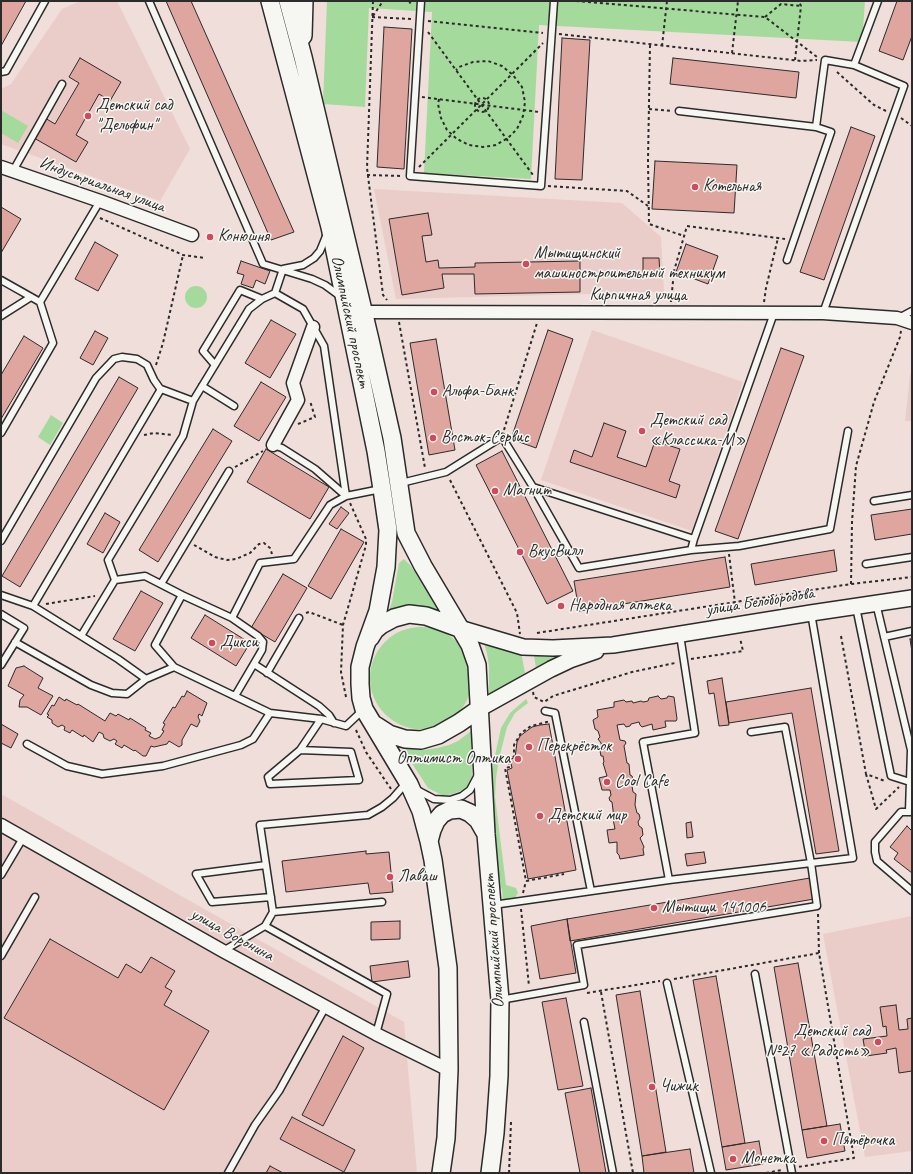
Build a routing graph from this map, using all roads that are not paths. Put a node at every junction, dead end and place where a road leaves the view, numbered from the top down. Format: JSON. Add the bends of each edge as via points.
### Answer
{"nodes":[{"id":1,"x":45,"y":1,"type":"edge"},
{"id":2,"x":149,"y":1,"type":"edge"},
{"id":3,"x":259,"y":1,"type":"edge"},
{"id":4,"x":270,"y":1,"type":"edge"},
{"id":5,"x":288,"y":1,"type":"edge"},
{"id":6,"x":304,"y":1,"type":"edge"},
{"id":7,"x":421,"y":1,"type":"edge"},
{"id":8,"x":554,"y":1,"type":"edge"},
{"id":9,"x":878,"y":1,"type":"edge"},
{"id":10,"x":277,"y":30,"type":"junction"},
{"id":11,"x":303,"y":57,"type":"junction"},
{"id":12,"x":854,"y":65,"type":"junction"},
{"id":13,"x":1,"y":72,"type":"edge"},
{"id":14,"x":62,"y":84,"type":"dead end"},
{"id":15,"x":679,"y":111,"type":"road end"},
{"id":16,"x":816,"y":127,"type":"junction"},
{"id":17,"x":7,"y":169,"type":"edge"},
{"id":18,"x":100,"y":201,"type":"junction"},
{"id":19,"x":330,"y":227,"type":"junction"},
{"id":20,"x":192,"y":235,"type":"dead end"},
{"id":21,"x":787,"y":260,"type":"dead end"},
{"id":22,"x":283,"y":269,"type":"junction"},
{"id":23,"x":1,"y":280,"type":"edge"},
{"id":24,"x":275,"y":293,"type":"junction"},
{"id":25,"x":31,"y":297,"type":"junction"},
{"id":26,"x":262,"y":299,"type":"junction"},
{"id":27,"x":345,"y":299,"type":"junction"},
{"id":28,"x":40,"y":302,"type":"junction"},
{"id":29,"x":912,"y":311,"type":"edge"},
{"id":30,"x":364,"y":312,"type":"junction"},
{"id":31,"x":774,"y":313,"type":"junction"},
{"id":32,"x":823,"y":313,"type":"junction"},
{"id":33,"x":1,"y":316,"type":"edge"},
{"id":34,"x":904,"y":320,"type":"edge"},
{"id":35,"x":313,"y":327,"type":"junction"},
{"id":36,"x":215,"y":365,"type":"junction"},
{"id":37,"x":202,"y":386,"type":"junction"},
{"id":38,"x":161,"y":390,"type":"junction"},
{"id":39,"x":193,"y":401,"type":"junction"},
{"id":40,"x":234,"y":406,"type":"dead end"},
{"id":41,"x":848,"y":431,"type":"dead end"},
{"id":42,"x":1,"y":433,"type":"edge"},
{"id":43,"x":273,"y":444,"type":"joint"},
{"id":44,"x":229,"y":471,"type":"dead end"},
{"id":45,"x":398,"y":483,"type":"junction"},
{"id":46,"x":533,"y":487,"type":"junction"},
{"id":47,"x":382,"y":489,"type":"junction"},
{"id":48,"x":912,"y":495,"type":"edge"},
{"id":49,"x":346,"y":496,"type":"junction"},
{"id":50,"x":874,"y":501,"type":"dead end"},
{"id":51,"x":694,"y":539,"type":"junction"},
{"id":52,"x":1,"y":541,"type":"edge"},
{"id":53,"x":691,"y":550,"type":"junction"},
{"id":54,"x":912,"y":557,"type":"edge"},
{"id":55,"x":866,"y":564,"type":"dead end"},
{"id":56,"x":115,"y":580,"type":"junction"},
{"id":57,"x":161,"y":584,"type":"junction"},
{"id":58,"x":1,"y":595,"type":"edge"},
{"id":59,"x":182,"y":595,"type":"junction"},
{"id":60,"x":912,"y":598,"type":"edge"},
{"id":61,"x":876,"y":603,"type":"junction"},
{"id":62,"x":33,"y":606,"type":"junction"},
{"id":63,"x":856,"y":606,"type":"junction"},
{"id":64,"x":811,"y":613,"type":"junction"},
{"id":65,"x":1,"y":614,"type":"edge"},
{"id":66,"x":232,"y":618,"type":"junction"},
{"id":67,"x":299,"y":618,"type":"road end"},
{"id":68,"x":459,"y":628,"type":"junction"},
{"id":69,"x":912,"y":631,"type":"edge"},
{"id":70,"x":680,"y":635,"type":"junction"},
{"id":71,"x":81,"y":636,"type":"junction"},
{"id":72,"x":884,"y":637,"type":"junction"},
{"id":73,"x":15,"y":642,"type":"junction"},
{"id":74,"x":613,"y":645,"type":"junction"},
{"id":75,"x":365,"y":647,"type":"junction"},
{"id":76,"x":254,"y":664,"type":"junction"},
{"id":77,"x":1,"y":665,"type":"edge"},
{"id":78,"x":174,"y":667,"type":"junction"},
{"id":79,"x":267,"y":673,"type":"junction"},
{"id":80,"x":146,"y":679,"type":"junction"},
{"id":81,"x":235,"y":696,"type":"junction"},
{"id":82,"x":364,"y":709,"type":"junction"},
{"id":83,"x":479,"y":709,"type":"junction"},
{"id":84,"x":545,"y":711,"type":"road end"},
{"id":85,"x":270,"y":713,"type":"junction"},
{"id":86,"x":321,"y":719,"type":"junction"},
{"id":87,"x":334,"y":723,"type":"junction"},
{"id":88,"x":373,"y":724,"type":"junction"},
{"id":89,"x":751,"y":732,"type":"dead end"},
{"id":90,"x":27,"y":744,"type":"dead end"},
{"id":91,"x":300,"y":750,"type":"junction"},
{"id":92,"x":912,"y":750,"type":"edge"},
{"id":93,"x":481,"y":764,"type":"junction"},
{"id":94,"x":409,"y":782,"type":"junction"},
{"id":95,"x":910,"y":782,"type":"junction"},
{"id":96,"x":910,"y":812,"type":"edge"},
{"id":97,"x":1,"y":825,"type":"edge"},
{"id":98,"x":486,"y":834,"type":"junction"},
{"id":99,"x":23,"y":838,"type":"junction"},
{"id":100,"x":430,"y":841,"type":"junction"},
{"id":101,"x":811,"y":863,"type":"junction"},
{"id":102,"x":266,"y":865,"type":"junction"},
{"id":103,"x":1,"y":875,"type":"edge"},
{"id":104,"x":669,"y":880,"type":"junction"},
{"id":105,"x":591,"y":891,"type":"junction"},
{"id":106,"x":912,"y":891,"type":"edge"},
{"id":107,"x":35,"y":897,"type":"dead end"},
{"id":108,"x":271,"y":897,"type":"junction"},
{"id":109,"x":382,"y":902,"type":"dead end"},
{"id":110,"x":492,"y":906,"type":"junction"},
{"id":111,"x":273,"y":912,"type":"junction"},
{"id":112,"x":266,"y":926,"type":"junction"},
{"id":113,"x":223,"y":950,"type":"junction"},
{"id":114,"x":1,"y":956,"type":"edge"},
{"id":115,"x":755,"y":974,"type":"dead end"},
{"id":116,"x":667,"y":982,"type":"road end"},
{"id":117,"x":500,"y":1000,"type":"junction"},
{"id":118,"x":326,"y":1006,"type":"junction"},
{"id":119,"x":584,"y":1022,"type":"dead end"},
{"id":120,"x":376,"y":1034,"type":"junction"},
{"id":121,"x":449,"y":1070,"type":"junction"},
{"id":122,"x":792,"y":1171,"type":"edge"},
{"id":123,"x":228,"y":1173,"type":"edge"},
{"id":124,"x":441,"y":1173,"type":"edge"},
{"id":125,"x":490,"y":1173,"type":"edge"},
{"id":126,"x":612,"y":1173,"type":"edge"},
{"id":127,"x":711,"y":1173,"type":"edge"}],
"edges":[{"from":1,"to":13,"type":"lane","via":[[6,71]]},
{"from":2,"to":22,"type":"lane","via":[[263,264]]},
{"from":3,"to":10,"type":"main road"},
{"from":4,"to":10,"type":"main road","name":"Олимпийский проспект"},
{"from":5,"to":11,"type":"main road","name":"Олимпийский проспект"},
{"from":6,"to":11,"type":"main road"},
{"from":7,"to":8,"type":"lane","via":[[410,176],[541,186]]},
{"from":9,"to":12,"type":"lane"},
{"from":10,"to":19,"type":"main road","name":"Олимпийский проспект"},
{"from":11,"to":30,"type":"main road","name":"Олимпийский проспект"},
{"from":12,"to":16,"type":"lane","via":[[824,60]]},
{"from":12,"to":32,"type":"lane","via":[[904,86]]},
{"from":14,"to":17,"type":"lane"},
{"from":15,"to":16,"type":"lane"},
{"from":16,"to":21,"type":"lane","via":[[831,132]]},
{"from":17,"to":18,"type":"street","name":"Индустриальная улица"},
{"from":18,"to":20,"type":"street","name":"Индустриальная улица"},
{"from":18,"to":28,"type":"lane"},
{"from":19,"to":22,"type":"lane","via":[[320,251],[314,258],[303,265]]},
{"from":19,"to":27,"type":"main road","name":"Олимпийский проспект"},
{"from":22,"to":24,"type":"lane"},
{"from":22,"to":27,"type":"lane","via":[[325,285]]},
{"from":23,"to":25,"type":"lane"},
{"from":24,"to":26,"type":"lane"},
{"from":24,"to":35,"type":"lane","via":[[303,309]]},
{"from":25,"to":28,"type":"lane"},
{"from":25,"to":33,"type":"lane"},
{"from":26,"to":36,"type":"lane","via":[[249,309]]},
{"from":26,"to":36,"type":"lane","via":[[240,290],[203,351]]},
{"from":27,"to":47,"type":"main road","name":"Олимпийский проспект"},
{"from":28,"to":42,"type":"lane","via":[[53,343]]},
{"from":29,"to":34,"type":"lane"},
{"from":30,"to":31,"type":"street","name":"Кирпичная улица"},
{"from":30,"to":45,"type":"main road","name":"Олимпийский проспект","via":[[392,438]]},
{"from":31,"to":32,"type":"street","name":"Кирпичная улица"},
{"from":31,"to":51,"type":"lane"},
{"from":32,"to":34,"type":"street","name":"Кирпичная улица"},
{"from":35,"to":43,"type":"street","via":[[293,383],[298,400]]},
{"from":35,"to":49,"type":"lane","via":[[324,346]]},
{"from":36,"to":37,"type":"lane"},
{"from":37,"to":39,"type":"lane"},
{"from":37,"to":40,"type":"lane"},
{"from":38,"to":39,"type":"lane"},
{"from":38,"to":52,"type":"lane","via":[[147,365],[137,359],[114,359],[96,378]]},
{"from":38,"to":62,"type":"lane"},
{"from":39,"to":56,"type":"lane","via":[[183,436],[108,560]]},
{"from":41,"to":53,"type":"lane","via":[[830,529],[728,547]]},
{"from":43,"to":49,"type":"lane","via":[[316,469]]},
{"from":44,"to":57,"type":"lane"},
{"from":45,"to":46,"type":"lane","via":[[446,472],[502,437]]},
{"from":45,"to":68,"type":"main road","name":"Олимпийский проспект","via":[[406,533]]},
{"from":46,"to":51,"type":"lane"},
{"from":46,"to":53,"type":"lane","via":[[579,568]]},
{"from":47,"to":49,"type":"lane"},
{"from":47,"to":75,"type":"main road","name":"Олимпийский проспект","via":[[388,530],[386,567],[378,611]]},
{"from":48,"to":50,"type":"lane"},
{"from":49,"to":66,"type":"lane","via":[[330,505],[294,559],[260,563]]},
{"from":51,"to":53,"type":"lane"},
{"from":54,"to":55,"type":"lane"},
{"from":56,"to":57,"type":"lane","via":[[145,576]]},
{"from":56,"to":71,"type":"lane"},
{"from":57,"to":59,"type":"lane"},
{"from":58,"to":62,"type":"lane"},
{"from":59,"to":66,"type":"lane"},
{"from":59,"to":78,"type":"lane","via":[[155,644]]},
{"from":60,"to":61,"type":"street","name":"улица Белобородова"},
{"from":61,"to":63,"type":"street","name":"улица Белобородова"},
{"from":61,"to":72,"type":"lane"},
{"from":62,"to":71,"type":"lane"},
{"from":63,"to":64,"type":"street","name":"улица Белобородова"},
{"from":63,"to":95,"type":"lane","via":[[891,776]]},
{"from":64,"to":70,"type":"street","name":"улица Белобородова"},
{"from":64,"to":101,"type":"lane","via":[[853,858]]},
{"from":65,"to":73,"type":"lane","via":[[24,628]]},
{"from":66,"to":76,"type":"lane","via":[[263,642],[262,650]]},
{"from":67,"to":79,"type":"lane"},
{"from":68,"to":74,"type":"street","via":[[523,647]]},
{"from":68,"to":75,"type":"main road","name":"Олимпийский проспект","via":[[426,616],[409,614],[381,625]]},
{"from":68,"to":83,"type":"main road","name":"Олимпийский проспект","via":[[470,645],[477,665]]},
{"from":69,"to":72,"type":"lane"},
{"from":70,"to":74,"type":"street","name":"улица Белобородова"},
{"from":70,"to":104,"type":"lane","via":[[695,733],[643,742]]},
{"from":71,"to":80,"type":"lane"},
{"from":72,"to":92,"type":"lane"},
{"from":73,"to":77,"type":"lane"},
{"from":73,"to":80,"type":"lane","via":[[91,685],[112,693],[127,694]]},
{"from":74,"to":83,"type":"street","via":[[570,660]]},
{"from":75,"to":82,"type":"main road","name":"Олимпийский проспект","via":[[360,667]]},
{"from":76,"to":79,"type":"lane"},
{"from":76,"to":81,"type":"lane"},
{"from":78,"to":80,"type":"lane"},
{"from":78,"to":81,"type":"lane"},
{"from":79,"to":87,"type":"lane","via":[[319,706]]},
{"from":81,"to":85,"type":"lane"},
{"from":82,"to":87,"type":"lane","via":[[346,726]]},
{"from":82,"to":88,"type":"main road","name":"Олимпийский проспект"},
{"from":83,"to":88,"type":"main road","name":"Олимпийский проспект","via":[[459,724],[421,740],[389,734]]},
{"from":83,"to":93,"type":"main road","name":"Олимпийский проспект"},
{"from":84,"to":105,"type":"lane","via":[[555,713]]},
{"from":85,"to":86,"type":"lane"},
{"from":85,"to":90,"type":"lane","via":[[253,739],[241,745],[163,766],[110,773],[102,774],[67,766]]},
{"from":86,"to":87,"type":"lane"},
{"from":86,"to":91,"type":"lane"},
{"from":88,"to":94,"type":"main road","name":"Олимпийский проспект"},
{"from":89,"to":101,"type":"lane","via":[[785,727]]},
{"from":91,"to":91,"type":"lane","via":[[351,752],[359,780],[270,784],[268,777]]},
{"from":92,"to":95,"type":"lane"},
{"from":93,"to":94,"type":"lane","via":[[470,790],[450,800],[434,799]]},
{"from":93,"to":98,"type":"main road","name":"Олимпийский проспект"},
{"from":94,"to":100,"type":"main road","name":"Олимпийский проспект"},
{"from":94,"to":102,"type":"lane","via":[[368,815],[260,826]]},
{"from":95,"to":96,"type":"lane"},
{"from":96,"to":106,"type":"lane","via":[[901,812],[875,842],[875,852],[877,861]]},
{"from":97,"to":99,"type":"street","name":"улица Воронина"},
{"from":98,"to":100,"type":"main road","via":[[478,820],[470,813],[461,809],[450,810],[436,821]]},
{"from":98,"to":110,"type":"main road","name":"Олимпийский проспект"},
{"from":99,"to":103,"type":"lane"},
{"from":99,"to":113,"type":"street","name":"улица Воронина"},
{"from":100,"to":121,"type":"main road","name":"Олимпийский проспект","via":[[448,968]]},
{"from":101,"to":104,"type":"lane"},
{"from":101,"to":117,"type":"lane","via":[[817,906],[577,944],[584,984]]},
{"from":102,"to":108,"type":"lane"},
{"from":102,"to":108,"type":"lane","via":[[196,874],[212,902]]},
{"from":104,"to":105,"type":"lane"},
{"from":105,"to":110,"type":"lane"},
{"from":107,"to":114,"type":"lane"},
{"from":108,"to":111,"type":"lane"},
{"from":109,"to":111,"type":"lane"},
{"from":110,"to":117,"type":"main road","name":"Олимпийский проспект"},
{"from":111,"to":112,"type":"lane"},
{"from":112,"to":113,"type":"lane"},
{"from":112,"to":120,"type":"lane","via":[[387,994]]},
{"from":113,"to":118,"type":"street","name":"улица Воронина"},
{"from":115,"to":122,"type":"lane"},
{"from":116,"to":127,"type":"lane"},
{"from":117,"to":125,"type":"main road","name":"Олимпийский проспект","via":[[499,1076]]},
{"from":118,"to":120,"type":"street","name":"улица Воронина"},
{"from":118,"to":123,"type":"lane"},
{"from":119,"to":126,"type":"lane"},
{"from":120,"to":121,"type":"street","name":"улица Воронина"},
{"from":121,"to":124,"type":"main road","name":"Олимпийский проспект","via":[[446,1138]]}]}
